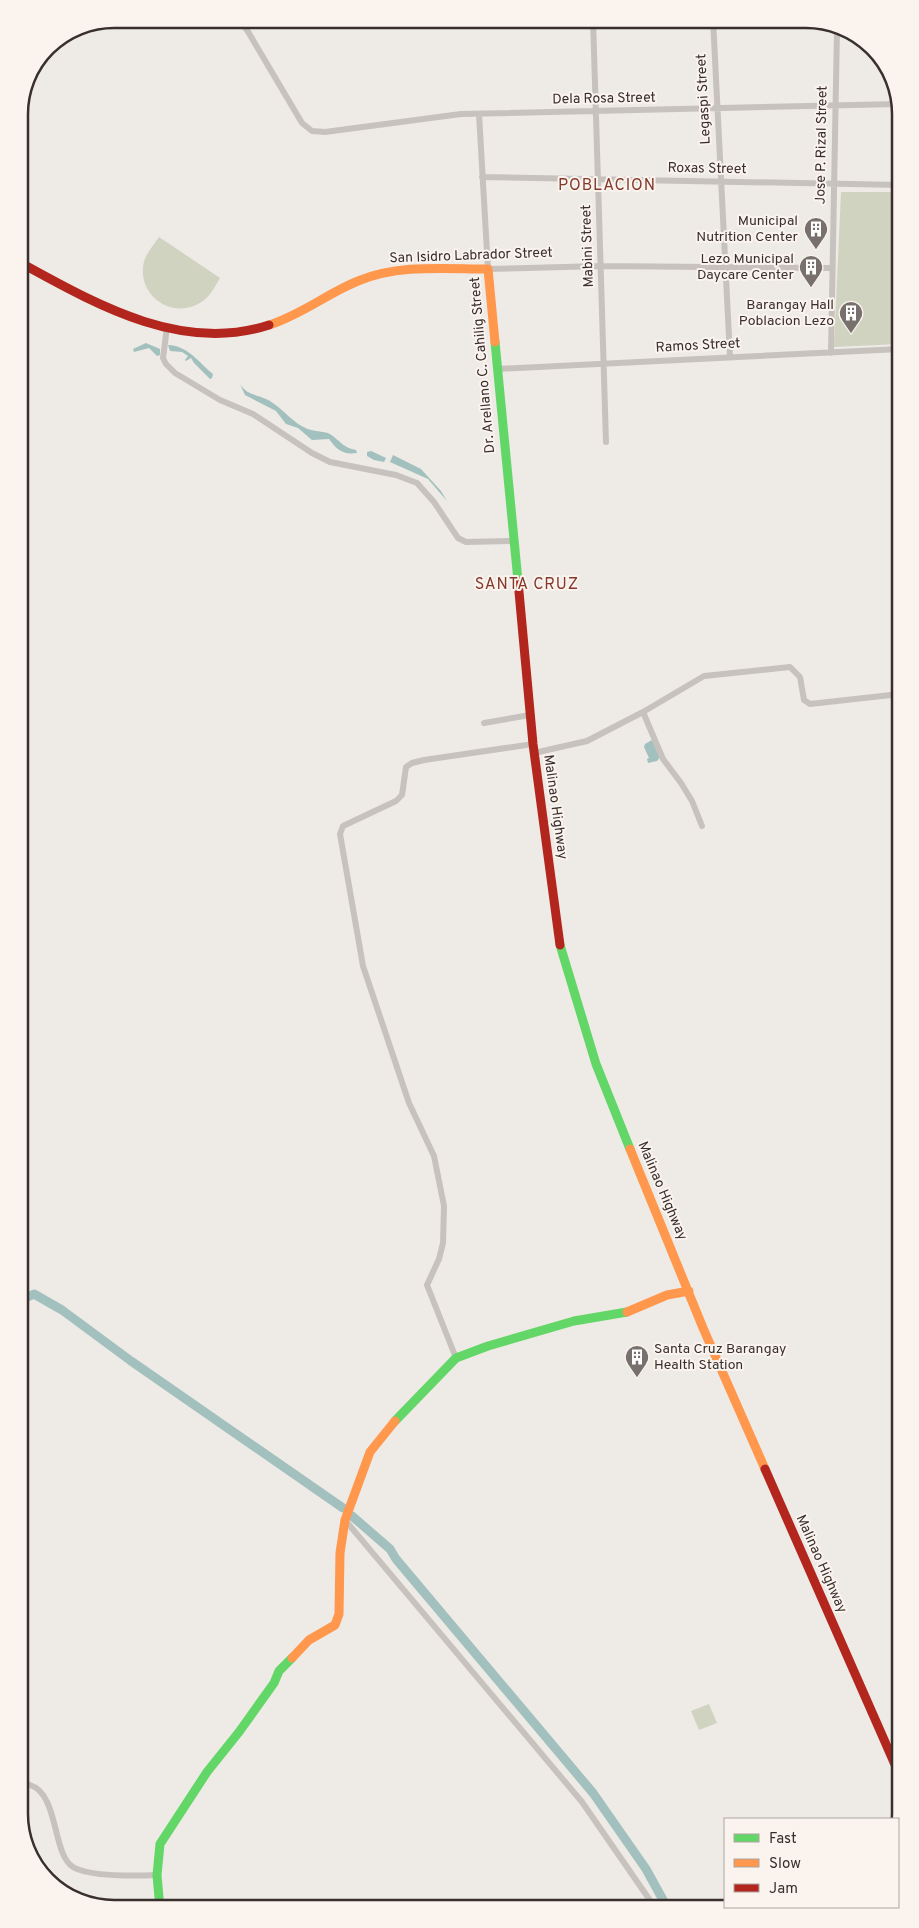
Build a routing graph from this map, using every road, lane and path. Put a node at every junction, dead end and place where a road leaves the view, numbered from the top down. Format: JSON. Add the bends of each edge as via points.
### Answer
{"nodes":[{"id":1,"x":245,"y":28,"type":"edge"},
{"id":2,"x":593,"y":28,"type":"edge"},
{"id":3,"x":713,"y":28,"type":"edge"},
{"id":4,"x":837,"y":34,"type":"edge"},
{"id":5,"x":891,"y":104,"type":"edge"},
{"id":6,"x":836,"y":106,"type":"junction"},
{"id":7,"x":717,"y":108,"type":"junction"},
{"id":8,"x":596,"y":111,"type":"junction"},
{"id":9,"x":479,"y":114,"type":"junction"},
{"id":10,"x":482,"y":177,"type":"junction"},
{"id":11,"x":598,"y":180,"type":"junction"},
{"id":12,"x":721,"y":182,"type":"junction"},
{"id":13,"x":834,"y":184,"type":"junction"},
{"id":14,"x":892,"y":185,"type":"edge"},
{"id":15,"x":601,"y":266,"type":"junction"},
{"id":16,"x":28,"y":267,"type":"edge"},
{"id":17,"x":726,"y":267,"type":"junction"},
{"id":18,"x":832,"y":268,"type":"junction"},
{"id":19,"x":488,"y":269,"type":"junction"},
{"id":20,"x":166,"y":327,"type":"junction"},
{"id":21,"x":892,"y":349,"type":"edge"},
{"id":22,"x":831,"y":353,"type":"junction"},
{"id":23,"x":730,"y":357,"type":"junction"},
{"id":24,"x":603,"y":364,"type":"junction"},
{"id":25,"x":497,"y":369,"type":"junction"},
{"id":26,"x":606,"y":442,"type":"dead end"},
{"id":27,"x":514,"y":541,"type":"junction"},
{"id":28,"x":518,"y":584,"type":"joint"},
{"id":29,"x":892,"y":695,"type":"edge"},
{"id":30,"x":643,"y":712,"type":"junction"},
{"id":31,"x":530,"y":715,"type":"junction"},
{"id":32,"x":484,"y":723,"type":"dead end"},
{"id":33,"x":534,"y":748,"type":"junction"},
{"id":34,"x":702,"y":826,"type":"dead end"},
{"id":35,"x":689,"y":1291,"type":"junction"},
{"id":36,"x":456,"y":1358,"type":"junction"},
{"id":37,"x":345,"y":1520,"type":"junction"},
{"id":38,"x":892,"y":1758,"type":"edge"},
{"id":39,"x":28,"y":1785,"type":"edge"},
{"id":40,"x":157,"y":1875,"type":"junction"},
{"id":41,"x":159,"y":1900,"type":"edge"},
{"id":42,"x":650,"y":1900,"type":"edge"}],
"edges":[{"from":1,"to":9,"type":"street","name":"Dela Rosa Street","via":[[294,111],[312,130],[325,132]]},
{"from":2,"to":8,"type":"street","name":"Mabini Street"},
{"from":3,"to":7,"type":"street","name":"Legaspi Street"},
{"from":4,"to":6,"type":"street","name":"Jose P. Rizal Street"},
{"from":5,"to":6,"type":"street","name":"Dela Rosa Street"},
{"from":6,"to":7,"type":"street","name":"Dela Rosa Street"},
{"from":6,"to":13,"type":"street","name":"Jose P. Rizal Street"},
{"from":7,"to":8,"type":"street","name":"Dela Rosa Street"},
{"from":7,"to":12,"type":"street","name":"Legaspi Street"},
{"from":8,"to":9,"type":"street","name":"Dela Rosa Street"},
{"from":8,"to":11,"type":"street","name":"Mabini Street"},
{"from":9,"to":10,"type":"street","name":"Dr. Arellano C. Cahilig Street"},
{"from":10,"to":11,"type":"street","name":"Roxas Street"},
{"from":10,"to":19,"type":"street","name":"Dr. Arellano C. Cahilig Street"},
{"from":11,"to":12,"type":"street","name":"Roxas Street"},
{"from":11,"to":15,"type":"street","name":"Mabini Street"},
{"from":12,"to":13,"type":"street","name":"Roxas Street"},
{"from":12,"to":17,"type":"street","name":"Legaspi Street"},
{"from":13,"to":14,"type":"street","name":"Roxas Street"},
{"from":13,"to":18,"type":"street","name":"Jose P. Rizal Street"},
{"from":15,"to":17,"type":"street","name":"San Isidro Labrador Street"},
{"from":15,"to":19,"type":"street","name":"San Isidro Labrador Street"},
{"from":15,"to":24,"type":"street","name":"Mabini Street"},
{"from":16,"to":20,"type":"main road","name":"San Isidro Labrador Street","via":[[115,312]]},
{"from":17,"to":18,"type":"street","name":"San Isidro Labrador Street"},
{"from":17,"to":23,"type":"street","name":"Legaspi Street"},
{"from":18,"to":22,"type":"street","name":"Jose P. Rizal Street"},
{"from":19,"to":20,"type":"main road","name":"San Isidro Labrador Street","via":[[418,269],[382,273],[360,280],[274,323],[251,330],[207,332]]},
{"from":19,"to":25,"type":"main road","name":"Dr. Arellano C. Cahilig Street"},
{"from":20,"to":27,"type":"street","via":[[163,358],[166,364],[204,391],[253,414],[330,462],[417,482],[458,538],[466,542]]},
{"from":21,"to":22,"type":"street","name":"Ramos Street"},
{"from":22,"to":23,"type":"street","name":"Ramos Street"},
{"from":23,"to":24,"type":"street","name":"Ramos Street"},
{"from":24,"to":25,"type":"street","name":"Ramos Street"},
{"from":24,"to":26,"type":"street","name":"Mabini Street"},
{"from":25,"to":27,"type":"main road","name":"Dr. Arellano C. Cahilig Street"},
{"from":27,"to":28,"type":"main road","name":"Dr. Arellano C. Cahilig Street"},
{"from":28,"to":31,"type":"main road","name":"Malinao Highway"},
{"from":29,"to":30,"type":"street","via":[[810,704],[804,700],[800,677],[790,667],[704,676]]},
{"from":30,"to":33,"type":"street","via":[[587,741]]},
{"from":30,"to":34,"type":"street","via":[[663,759],[682,783]]},
{"from":31,"to":32,"type":"street"},
{"from":31,"to":33,"type":"main road","name":"Malinao Highway"},
{"from":33,"to":35,"type":"main road","name":"Malinao Highway","via":[[560,949],[596,1064]]},
{"from":33,"to":36,"type":"street","via":[[412,763],[406,768],[402,796],[343,826],[340,834],[363,966],[409,1103],[434,1156],[444,1206],[443,1243],[427,1285]]},
{"from":35,"to":36,"type":"main road","via":[[667,1295],[626,1312],[574,1321]]},
{"from":35,"to":38,"type":"main road","name":"Malinao Highway"},
{"from":36,"to":37,"type":"main road","via":[[394,1422],[370,1452]]},
{"from":37,"to":40,"type":"main road","via":[[340,1553],[339,1614],[334,1624],[310,1640],[279,1671],[274,1684],[207,1772],[160,1844]]},
{"from":37,"to":42,"type":"street","via":[[582,1802]]},
{"from":39,"to":40,"type":"street","via":[[44,1795],[62,1852],[72,1867],[125,1876]]},
{"from":40,"to":41,"type":"main road"}]}
